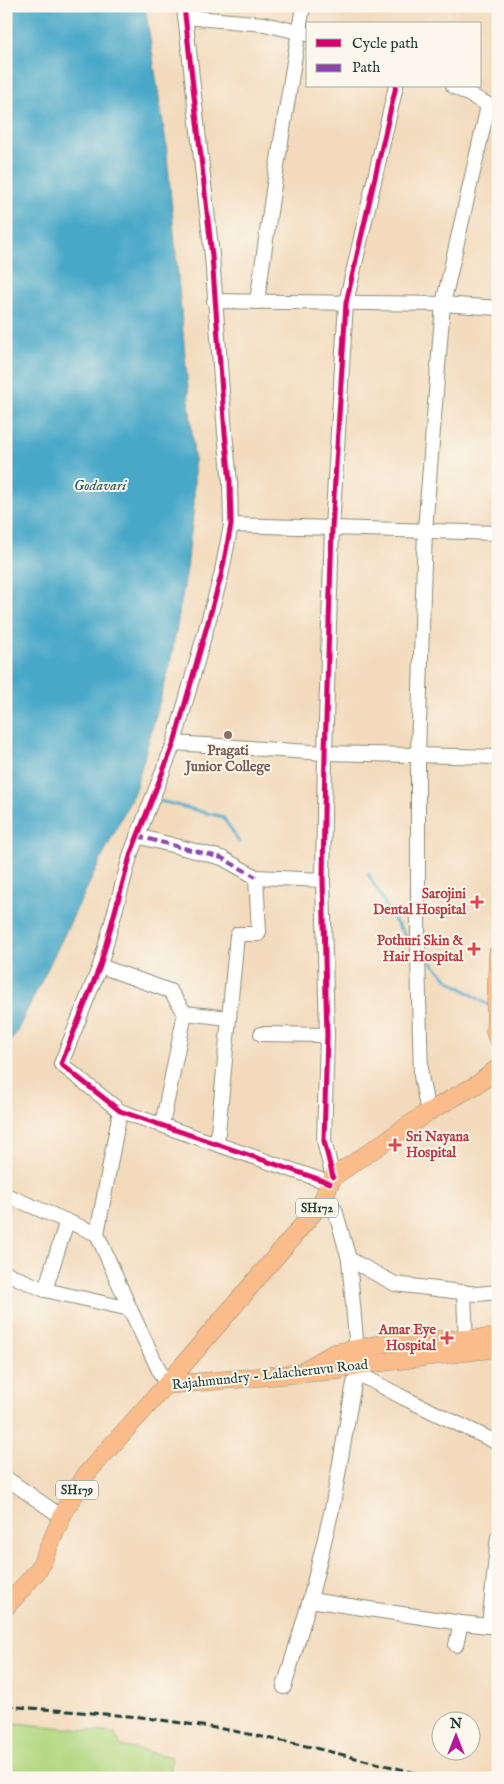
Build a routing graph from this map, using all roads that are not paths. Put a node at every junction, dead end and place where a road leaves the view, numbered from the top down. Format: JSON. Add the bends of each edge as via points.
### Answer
{"nodes":[{"id":1,"x":303,"y":6,"type":"edge"},
{"id":2,"x":185,"y":12,"type":"edge"},
{"id":3,"x":304,"y":33,"type":"edge"},
{"id":4,"x":396,"y":88,"type":"edge"},
{"id":5,"x":457,"y":88,"type":"edge"},
{"id":6,"x":493,"y":108,"type":"edge"},
{"id":7,"x":214,"y":301,"type":"junction"},
{"id":8,"x":257,"y":302,"type":"junction"},
{"id":9,"x":346,"y":303,"type":"junction"},
{"id":10,"x":443,"y":304,"type":"junction"},
{"id":11,"x":498,"y":308,"type":"edge"},
{"id":12,"x":231,"y":525,"type":"junction"},
{"id":13,"x":332,"y":528,"type":"junction"},
{"id":14,"x":425,"y":530,"type":"junction"},
{"id":15,"x":498,"y":533,"type":"edge"},
{"id":16,"x":174,"y":743,"type":"junction"},
{"id":17,"x":325,"y":752,"type":"junction"},
{"id":18,"x":418,"y":754,"type":"junction"},
{"id":19,"x":498,"y":757,"type":"edge"},
{"id":20,"x":138,"y":836,"type":"junction"},
{"id":21,"x":256,"y":877,"type":"junction"},
{"id":22,"x":323,"y":880,"type":"junction"},
{"id":23,"x":498,"y":953,"type":"edge"},
{"id":24,"x":100,"y":966,"type":"junction"},
{"id":25,"x":185,"y":1013,"type":"junction"},
{"id":26,"x":229,"y":1018,"type":"junction"},
{"id":27,"x":261,"y":1034,"type":"dead end"},
{"id":28,"x":327,"y":1035,"type":"junction"},
{"id":29,"x":498,"y":1039,"type":"edge"},
{"id":30,"x":498,"y":1068,"type":"edge"},
{"id":31,"x":120,"y":1112,"type":"junction"},
{"id":32,"x":428,"y":1112,"type":"junction"},
{"id":33,"x":162,"y":1125,"type":"junction"},
{"id":34,"x":217,"y":1144,"type":"junction"},
{"id":35,"x":331,"y":1180,"type":"junction"},
{"id":36,"x":6,"y":1195,"type":"edge"},
{"id":37,"x":320,"y":1205,"type":"junction"},
{"id":38,"x":67,"y":1221,"type":"junction"},
{"id":39,"x":97,"y":1234,"type":"junction"},
{"id":40,"x":349,"y":1259,"type":"junction"},
{"id":41,"x":6,"y":1273,"type":"edge"},
{"id":42,"x":45,"y":1290,"type":"junction"},
{"id":43,"x":464,"y":1292,"type":"junction"},
{"id":44,"x":498,"y":1292,"type":"edge"},
{"id":45,"x":130,"y":1309,"type":"junction"},
{"id":46,"x":498,"y":1338,"type":"edge"},
{"id":47,"x":465,"y":1345,"type":"junction"},
{"id":48,"x":498,"y":1348,"type":"edge"},
{"id":49,"x":358,"y":1363,"type":"junction"},
{"id":50,"x":166,"y":1385,"type":"junction"},
{"id":51,"x":498,"y":1443,"type":"edge"},
{"id":52,"x":6,"y":1478,"type":"edge"},
{"id":53,"x":62,"y":1516,"type":"junction"},
{"id":54,"x":498,"y":1537,"type":"edge"},
{"id":55,"x":310,"y":1600,"type":"junction"},
{"id":56,"x":6,"y":1607,"type":"edge"},
{"id":57,"x":461,"y":1623,"type":"junction"},
{"id":58,"x":494,"y":1626,"type":"edge"},
{"id":59,"x":456,"y":1645,"type":"dead end"},
{"id":60,"x":284,"y":1687,"type":"dead end"}],
"edges":[{"from":1,"to":3,"type":"street"},
{"from":2,"to":3,"type":"street"},
{"from":2,"to":7,"type":"street","via":[[212,256]]},
{"from":3,"to":8,"type":"street","via":[[273,191]]},
{"from":4,"to":9,"type":"street"},
{"from":5,"to":6,"type":"street"},
{"from":6,"to":10,"type":"street"},
{"from":7,"to":8,"type":"street"},
{"from":7,"to":12,"type":"street"},
{"from":8,"to":9,"type":"street"},
{"from":9,"to":10,"type":"street"},
{"from":9,"to":13,"type":"street"},
{"from":10,"to":11,"type":"street"},
{"from":10,"to":14,"type":"street"},
{"from":12,"to":13,"type":"street"},
{"from":12,"to":16,"type":"street","via":[[222,576]]},
{"from":13,"to":14,"type":"street"},
{"from":13,"to":17,"type":"street"},
{"from":14,"to":15,"type":"street"},
{"from":14,"to":18,"type":"street"},
{"from":16,"to":17,"type":"street"},
{"from":16,"to":20,"type":"street"},
{"from":17,"to":18,"type":"street"},
{"from":17,"to":22,"type":"street"},
{"from":18,"to":19,"type":"street"},
{"from":18,"to":32,"type":"street","via":[[418,1036]]},
{"from":20,"to":21,"type":"street","via":[[222,858]]},
{"from":20,"to":24,"type":"street"},
{"from":21,"to":22,"type":"street"},
{"from":21,"to":26,"type":"street","via":[[258,934],[237,936]]},
{"from":22,"to":28,"type":"street"},
{"from":23,"to":29,"type":"main road"},
{"from":24,"to":25,"type":"street","via":[[170,991]]},
{"from":24,"to":31,"type":"street","via":[[61,1064]]},
{"from":25,"to":26,"type":"street"},
{"from":25,"to":33,"type":"street"},
{"from":26,"to":34,"type":"street"},
{"from":27,"to":28,"type":"street"},
{"from":28,"to":35,"type":"street","via":[[324,1141]]},
{"from":30,"to":32,"type":"main road","via":[[478,1084]]},
{"from":31,"to":33,"type":"street"},
{"from":31,"to":39,"type":"street"},
{"from":32,"to":35,"type":"main road"},
{"from":33,"to":34,"type":"street"},
{"from":34,"to":35,"type":"street"},
{"from":35,"to":37,"type":"main road","number":"SH172"},
{"from":36,"to":38,"type":"street"},
{"from":37,"to":40,"type":"street","via":[[335,1210]]},
{"from":37,"to":50,"type":"main road","number":"SH172"},
{"from":38,"to":39,"type":"street"},
{"from":38,"to":42,"type":"street"},
{"from":39,"to":45,"type":"street"},
{"from":40,"to":43,"type":"street","via":[[396,1284]]},
{"from":40,"to":49,"type":"street"},
{"from":41,"to":42,"type":"street"},
{"from":42,"to":45,"type":"street"},
{"from":43,"to":44,"type":"street"},
{"from":43,"to":47,"type":"street"},
{"from":45,"to":50,"type":"street"},
{"from":46,"to":47,"type":"main road"},
{"from":47,"to":48,"type":"main road","name":"Rajahmundry - Lalacheruvu Road"},
{"from":47,"to":49,"type":"main road","name":"Rajahmundry - Lalacheruvu Road"},
{"from":49,"to":50,"type":"main road","name":"Rajahmundry - Lalacheruvu Road","via":[[339,1370]]},
{"from":49,"to":51,"type":"street","via":[[404,1398]]},
{"from":49,"to":55,"type":"street","via":[[332,1509]]},
{"from":50,"to":53,"type":"main road","name":"Rajahmundry - Lalacheruvu Road","number":"SH179","via":[[87,1473]]},
{"from":52,"to":53,"type":"street"},
{"from":53,"to":56,"type":"main road","name":"Rajahmundry - Lalacheruvu Road","number":"SH179","via":[[39,1569]]},
{"from":54,"to":58,"type":"street"},
{"from":55,"to":57,"type":"street"},
{"from":55,"to":60,"type":"street"},
{"from":57,"to":58,"type":"street"},
{"from":57,"to":59,"type":"street"}]}
